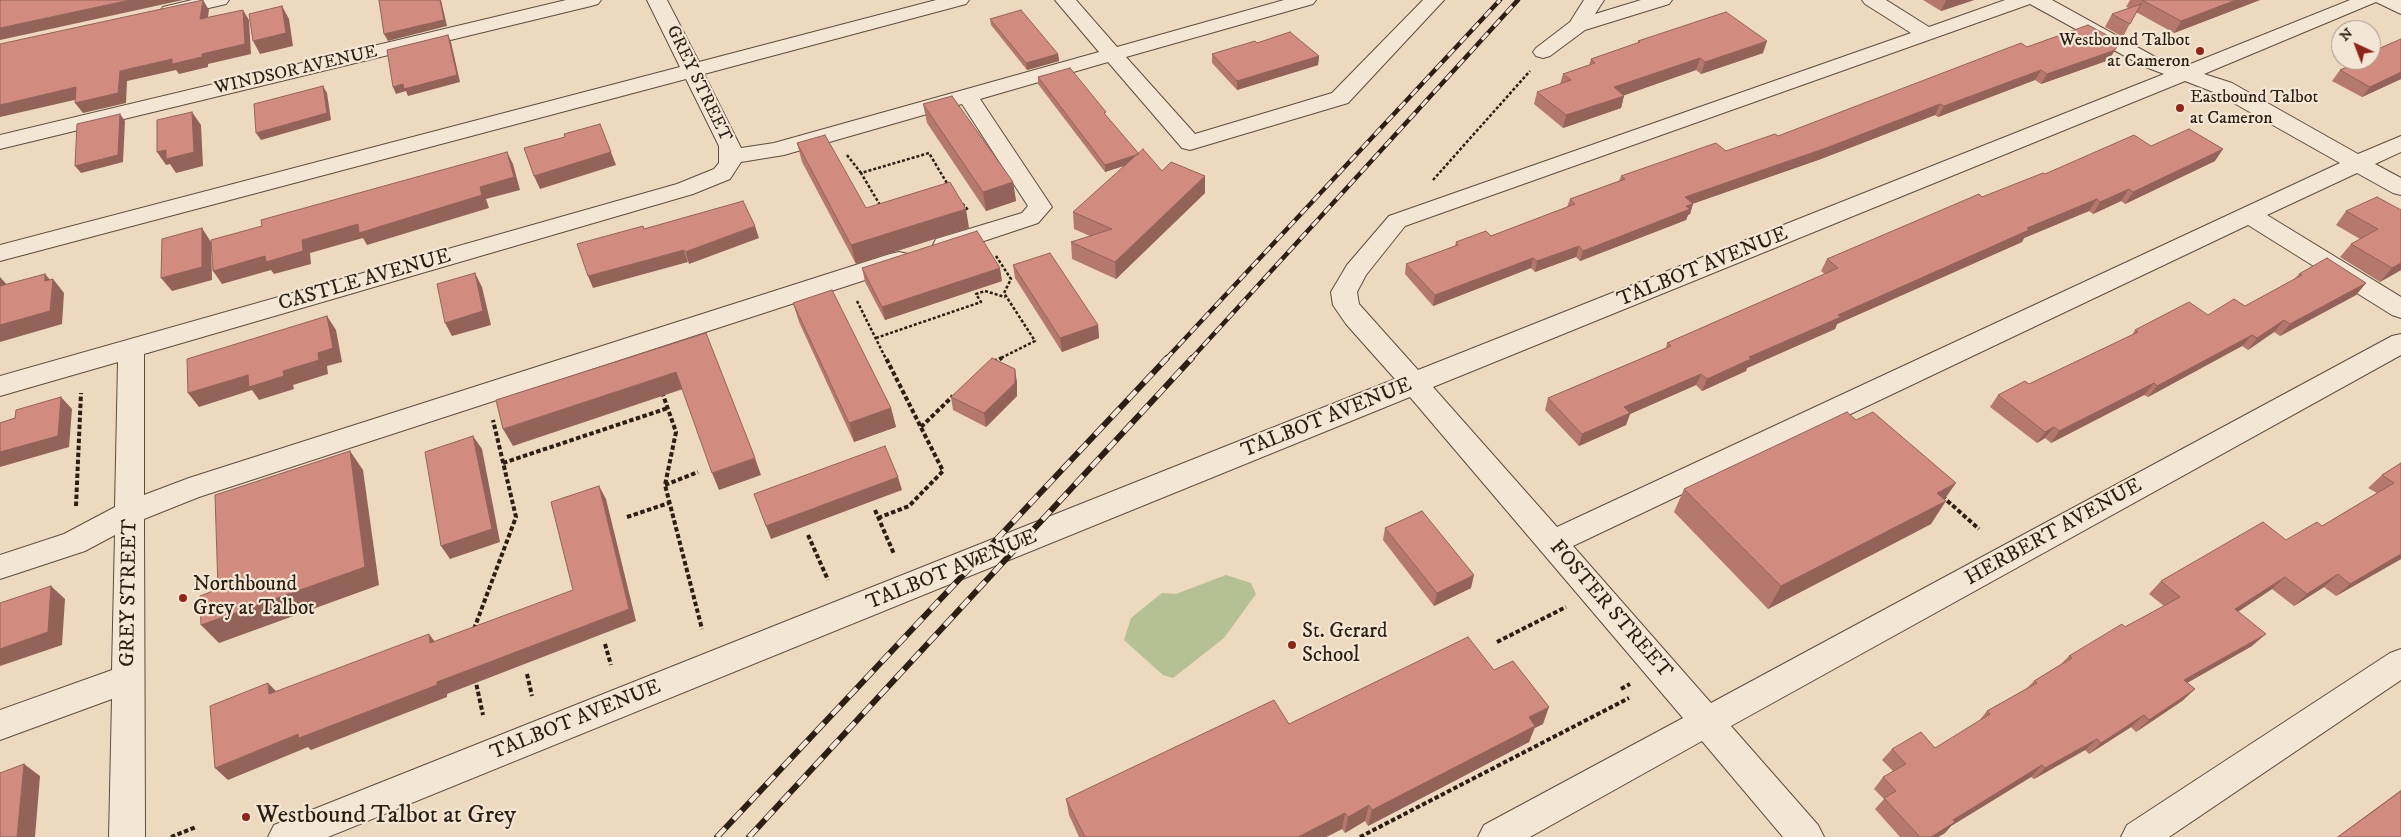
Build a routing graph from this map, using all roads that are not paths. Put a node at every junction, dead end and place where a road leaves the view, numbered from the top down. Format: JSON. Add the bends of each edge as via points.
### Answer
{"nodes":[{"id":1,"x":219,"y":0,"type":"edge"},
{"id":2,"x":591,"y":0,"type":"edge"},
{"id":3,"x":657,"y":0,"type":"edge"},
{"id":4,"x":959,"y":0,"type":"edge"},
{"id":5,"x":1065,"y":0,"type":"edge"},
{"id":6,"x":1306,"y":0,"type":"edge"},
{"id":7,"x":1434,"y":0,"type":"edge"},
{"id":8,"x":1594,"y":0,"type":"edge"},
{"id":9,"x":1662,"y":0,"type":"edge"},
{"id":10,"x":1872,"y":0,"type":"edge"},
{"id":11,"x":2024,"y":0,"type":"edge"},
{"id":12,"x":2037,"y":0,"type":"edge"},
{"id":13,"x":2368,"y":0,"type":"edge"},
{"id":14,"x":2385,"y":0,"type":"edge"},
{"id":15,"x":2401,"y":8,"type":"edge"},
{"id":16,"x":152,"y":15,"type":"edge"},
{"id":17,"x":1578,"y":26,"type":"junction"},
{"id":18,"x":1926,"y":34,"type":"junction"},
{"id":19,"x":1543,"y":52,"type":"road end"},
{"id":20,"x":1112,"y":54,"type":"junction"},
{"id":21,"x":692,"y":71,"type":"junction"},
{"id":22,"x":2182,"y":74,"type":"junction"},
{"id":23,"x":967,"y":95,"type":"junction"},
{"id":24,"x":0,"y":142,"type":"edge"},
{"id":25,"x":2401,"y":143,"type":"edge"},
{"id":26,"x":729,"y":163,"type":"junction"},
{"id":27,"x":2357,"y":163,"type":"junction"},
{"id":28,"x":2401,"y":188,"type":"edge"},
{"id":29,"x":2248,"y":214,"type":"junction"},
{"id":30,"x":0,"y":253,"type":"edge"},
{"id":31,"x":2401,"y":309,"type":"edge"},
{"id":32,"x":2401,"y":343,"type":"edge"},
{"id":33,"x":131,"y":348,"type":"junction"},
{"id":34,"x":1414,"y":384,"type":"junction"},
{"id":35,"x":0,"y":386,"type":"edge"},
{"id":36,"x":131,"y":512,"type":"junction"},
{"id":37,"x":1552,"y":543,"type":"junction"},
{"id":38,"x":0,"y":567,"type":"edge"},
{"id":39,"x":2401,"y":664,"type":"edge"},
{"id":40,"x":128,"y":679,"type":"junction"},
{"id":41,"x":1708,"y":723,"type":"junction"},
{"id":42,"x":0,"y":725,"type":"edge"},
{"id":43,"x":127,"y":837,"type":"edge"},
{"id":44,"x":286,"y":837,"type":"edge"},
{"id":45,"x":1496,"y":837,"type":"edge"},
{"id":46,"x":1806,"y":837,"type":"edge"},
{"id":47,"x":2139,"y":837,"type":"edge"}],
"edges":[{"from":1,"to":16,"type":"street"},
{"from":2,"to":24,"type":"street","name":"WINDSOR AVENUE"},
{"from":3,"to":21,"type":"street","name":"GREY STREET"},
{"from":4,"to":21,"type":"street"},
{"from":5,"to":20,"type":"street"},
{"from":6,"to":20,"type":"street"},
{"from":7,"to":20,"type":"street","via":[[1340,98],[1190,144]]},
{"from":8,"to":17,"type":"street"},
{"from":9,"to":17,"type":"street"},
{"from":10,"to":18,"type":"street"},
{"from":11,"to":18,"type":"street"},
{"from":12,"to":22,"type":"street","via":[[2150,62]]},
{"from":13,"to":22,"type":"street","name":"TALBOT AVENUE"},
{"from":14,"to":15,"type":"street"},
{"from":17,"to":19,"type":"street"},
{"from":18,"to":34,"type":"street","name":"FOSTER STREET","via":[[1397,221],[1356,271],[1344,292],[1346,305],[1355,318]]},
{"from":20,"to":23,"type":"street"},
{"from":21,"to":26,"type":"street","name":"GREY STREET","via":[[730,146]]},
{"from":21,"to":30,"type":"street"},
{"from":22,"to":27,"type":"street","via":[[2224,88]]},
{"from":22,"to":34,"type":"street","name":"TALBOT AVENUE"},
{"from":23,"to":26,"type":"street"},
{"from":23,"to":36,"type":"street","via":[[1040,206],[1030,218],[198,486]]},
{"from":25,"to":27,"type":"street"},
{"from":26,"to":33,"type":"street","name":"CASTLE AVENUE","via":[[712,179],[685,189]]},
{"from":27,"to":28,"type":"street"},
{"from":27,"to":29,"type":"street"},
{"from":29,"to":31,"type":"street"},
{"from":29,"to":37,"type":"street"},
{"from":32,"to":41,"type":"street","name":"HERBERT AVENUE"},
{"from":33,"to":35,"type":"street","name":"CASTLE AVENUE"},
{"from":33,"to":36,"type":"street","name":"GREY STREET"},
{"from":34,"to":37,"type":"street","name":"FOSTER STREET"},
{"from":34,"to":44,"type":"street","name":"TALBOT AVENUE"},
{"from":36,"to":38,"type":"street","via":[[74,543]]},
{"from":36,"to":40,"type":"street","name":"GREY STREET"},
{"from":37,"to":41,"type":"street","name":"FOSTER STREET"},
{"from":39,"to":47,"type":"street"},
{"from":40,"to":42,"type":"street"},
{"from":40,"to":43,"type":"street","name":"GREY STREET"},
{"from":41,"to":45,"type":"street","name":"HERBERT AVENUE"},
{"from":41,"to":46,"type":"street","name":"FOSTER STREET"}]}
